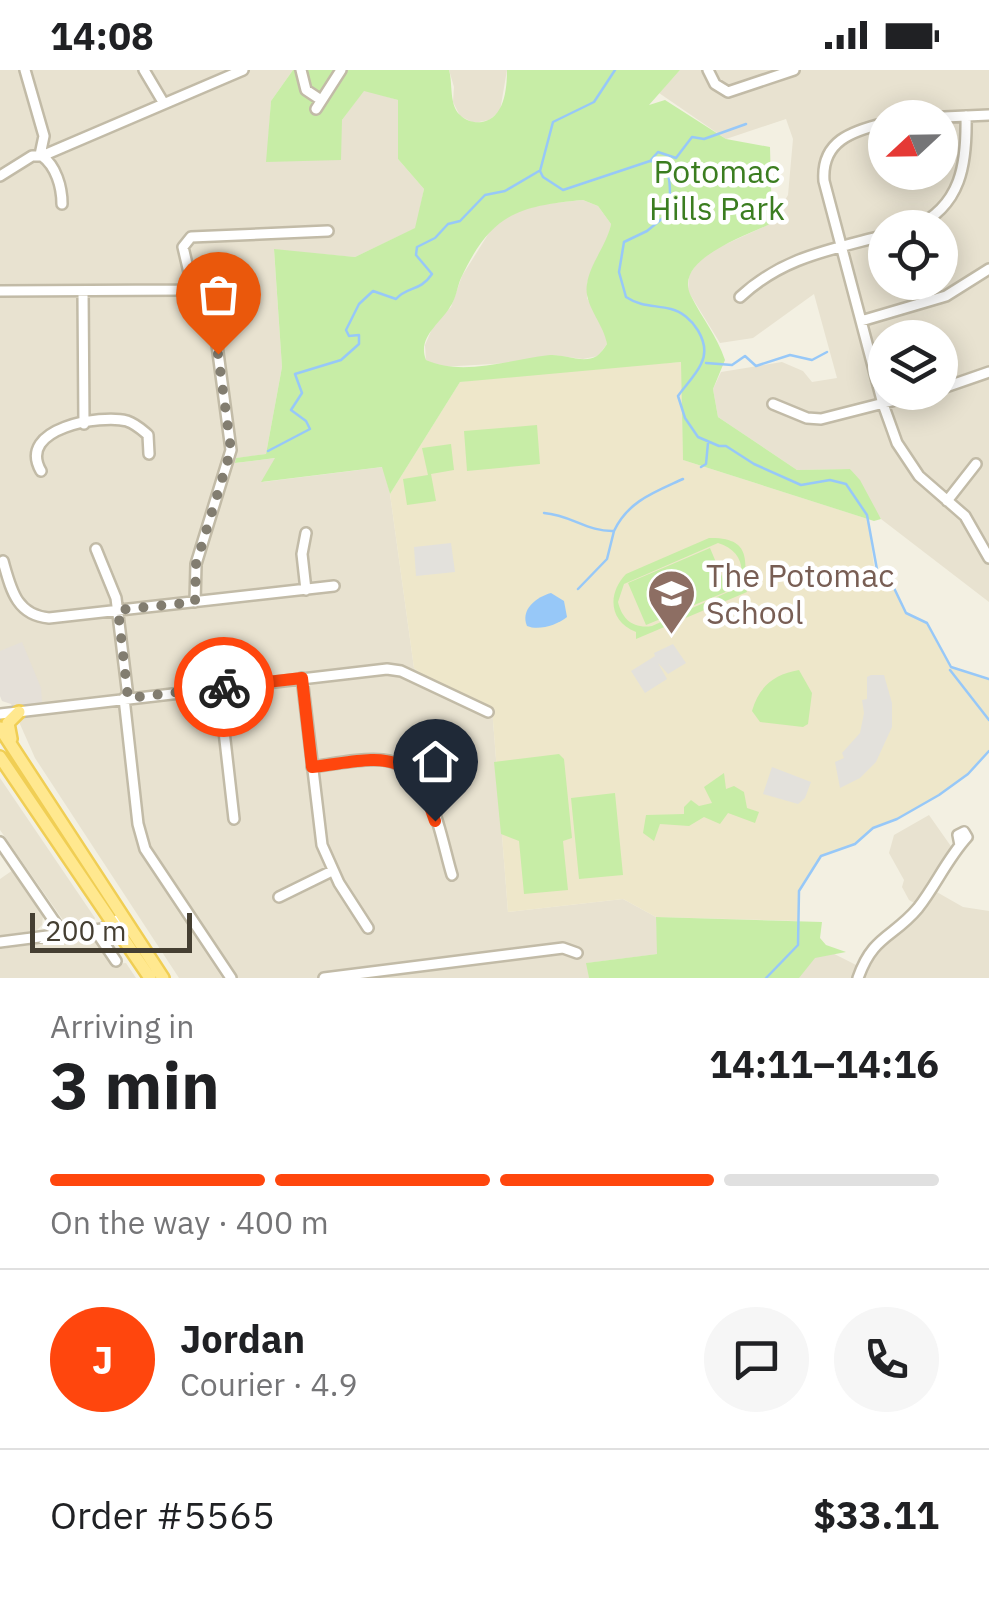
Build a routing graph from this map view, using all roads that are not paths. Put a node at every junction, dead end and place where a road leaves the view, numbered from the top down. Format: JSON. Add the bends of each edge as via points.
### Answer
{"nodes":[{"id":1,"x":25,"y":70,"type":"edge"},
{"id":2,"x":144,"y":70,"type":"edge"},
{"id":3,"x":242,"y":70,"type":"edge"},
{"id":4,"x":301,"y":70,"type":"edge"},
{"id":5,"x":341,"y":70,"type":"edge"},
{"id":6,"x":708,"y":70,"type":"edge"},
{"id":7,"x":794,"y":70,"type":"edge"},
{"id":8,"x":163,"y":102,"type":"junction"},
{"id":9,"x":989,"y":115,"type":"edge"},
{"id":10,"x":958,"y":116,"type":"edge"},
{"id":11,"x":966,"y":116,"type":"junction"},
{"id":12,"x":868,"y":128,"type":"edge"},
{"id":13,"x":41,"y":156,"type":"junction"},
{"id":14,"x":0,"y":176,"type":"edge"},
{"id":15,"x":62,"y":204,"type":"dead end"},
{"id":16,"x":940,"y":210,"type":"edge"},
{"id":17,"x":328,"y":231,"type":"dead end"},
{"id":18,"x":868,"y":240,"type":"edge"},
{"id":19,"x":842,"y":248,"type":"junction"},
{"id":20,"x":989,"y":269,"type":"edge"},
{"id":21,"x":189,"y":287,"type":"junction"},
{"id":22,"x":0,"y":291,"type":"edge"},
{"id":23,"x":84,"y":291,"type":"junction"},
{"id":24,"x":740,"y":297,"type":"dead end"},
{"id":25,"x":861,"y":321,"type":"junction"},
{"id":26,"x":868,"y":347,"type":"edge"},
{"id":27,"x":989,"y":372,"type":"edge"},
{"id":28,"x":958,"y":383,"type":"edge"},
{"id":29,"x":773,"y":404,"type":"dead end"},
{"id":30,"x":868,"y":408,"type":"edge"},
{"id":31,"x":885,"y":410,"type":"edge"},
{"id":32,"x":84,"y":424,"type":"junction"},
{"id":33,"x":149,"y":454,"type":"dead end"},
{"id":34,"x":976,"y":464,"type":"dead end"},
{"id":35,"x":41,"y":471,"type":"dead end"},
{"id":36,"x":946,"y":501,"type":"junction"},
{"id":37,"x":306,"y":532,"type":"dead end"},
{"id":38,"x":96,"y":549,"type":"dead end"},
{"id":39,"x":989,"y":558,"type":"edge"},
{"id":40,"x":3,"y":561,"type":"dead end"},
{"id":41,"x":334,"y":586,"type":"dead end"},
{"id":42,"x":306,"y":590,"type":"junction"},
{"id":43,"x":195,"y":602,"type":"junction"},
{"id":44,"x":118,"y":610,"type":"junction"},
{"id":45,"x":302,"y":678,"type":"junction"},
{"id":46,"x":219,"y":688,"type":"junction"},
{"id":47,"x":126,"y":698,"type":"junction"},
{"id":48,"x":19,"y":712,"type":"junction"},
{"id":49,"x":488,"y":712,"type":"dead end"},
{"id":50,"x":0,"y":714,"type":"edge"},
{"id":51,"x":0,"y":728,"type":"edge"},
{"id":52,"x":16,"y":752,"type":"junction"},
{"id":53,"x":0,"y":758,"type":"edge"},
{"id":54,"x":312,"y":767,"type":"junction"},
{"id":55,"x":234,"y":819,"type":"dead end"},
{"id":56,"x":0,"y":842,"type":"edge"},
{"id":57,"x":960,"y":845,"type":"dead end"},
{"id":58,"x":332,"y":871,"type":"junction"},
{"id":59,"x":452,"y":874,"type":"dead end"},
{"id":60,"x":279,"y":897,"type":"dead end"},
{"id":61,"x":118,"y":920,"type":"junction"},
{"id":62,"x":368,"y":928,"type":"dead end"},
{"id":63,"x":95,"y":930,"type":"junction"},
{"id":64,"x":63,"y":934,"type":"junction"},
{"id":65,"x":0,"y":942,"type":"edge"},
{"id":66,"x":577,"y":953,"type":"dead end"},
{"id":67,"x":116,"y":961,"type":"dead end"},
{"id":68,"x":377,"y":975,"type":"edge"},
{"id":69,"x":150,"y":978,"type":"edge"},
{"id":70,"x":163,"y":978,"type":"edge"},
{"id":71,"x":231,"y":978,"type":"edge"},
{"id":72,"x":324,"y":978,"type":"edge"},
{"id":73,"x":858,"y":978,"type":"edge"}],
"edges":[{"from":1,"to":13,"type":"street","via":[[44,136]]},
{"from":2,"to":8,"type":"street"},
{"from":3,"to":8,"type":"street"},
{"from":4,"to":5,"type":"street","via":[[318,104]]},
{"from":6,"to":7,"type":"street","via":[[728,92]]},
{"from":8,"to":13,"type":"street"},
{"from":9,"to":11,"type":"street"},
{"from":10,"to":11,"type":"street"},
{"from":11,"to":16,"type":"street","via":[[958,186]]},
{"from":12,"to":19,"type":"street","via":[[846,135],[826,158],[824,181]]},
{"from":13,"to":14,"type":"street"},
{"from":13,"to":15,"type":"street","via":[[58,180]]},
{"from":17,"to":21,"type":"street","via":[[196,236],[184,247]]},
{"from":18,"to":19,"type":"street"},
{"from":19,"to":24,"type":"street","via":[[777,268]]},
{"from":19,"to":25,"type":"street"},
{"from":20,"to":25,"type":"street","via":[[946,296]]},
{"from":21,"to":23,"type":"street"},
{"from":21,"to":43,"type":"street","via":[[215,330],[231,450],[196,564]]},
{"from":22,"to":23,"type":"street"},
{"from":23,"to":32,"type":"street"},
{"from":25,"to":26,"type":"street"},
{"from":27,"to":28,"type":"street"},
{"from":29,"to":30,"type":"street","via":[[821,420]]},
{"from":31,"to":36,"type":"street","via":[[903,455]]},
{"from":32,"to":33,"type":"street","via":[[132,423],[148,435]]},
{"from":32,"to":35,"type":"street","via":[[44,438],[36,454]]},
{"from":34,"to":36,"type":"street"},
{"from":36,"to":39,"type":"street","via":[[971,524]]},
{"from":37,"to":42,"type":"street"},
{"from":38,"to":44,"type":"street"},
{"from":40,"to":44,"type":"street","via":[[14,597],[34,616]]},
{"from":41,"to":42,"type":"street"},
{"from":42,"to":43,"type":"street"},
{"from":43,"to":44,"type":"street"},
{"from":44,"to":47,"type":"street"},
{"from":45,"to":46,"type":"street"},
{"from":45,"to":49,"type":"street","via":[[402,671]]},
{"from":45,"to":54,"type":"street"},
{"from":46,"to":47,"type":"street"},
{"from":46,"to":55,"type":"street"},
{"from":47,"to":48,"type":"street"},
{"from":47,"to":71,"type":"street","via":[[145,849]]},
{"from":48,"to":50,"type":"street"},
{"from":48,"to":52,"type":"main road","via":[[8,727]]},
{"from":51,"to":52,"type":"main road"},
{"from":52,"to":61,"type":"main road"},
{"from":53,"to":61,"type":"main road"},
{"from":54,"to":58,"type":"street","via":[[319,831]]},
{"from":54,"to":59,"type":"street","via":[[376,760],[408,770],[426,794]]},
{"from":56,"to":64,"type":"street"},
{"from":57,"to":73,"type":"street","via":[[914,913],[873,946]]},
{"from":58,"to":60,"type":"street"},
{"from":58,"to":62,"type":"street"},
{"from":61,"to":63,"type":"street"},
{"from":61,"to":69,"type":"main road"},
{"from":61,"to":70,"type":"main road"},
{"from":63,"to":64,"type":"street"},
{"from":63,"to":67,"type":"street"},
{"from":64,"to":65,"type":"street"},
{"from":66,"to":68,"type":"street","via":[[563,948]]},
{"from":68,"to":72,"type":"street"}]}
